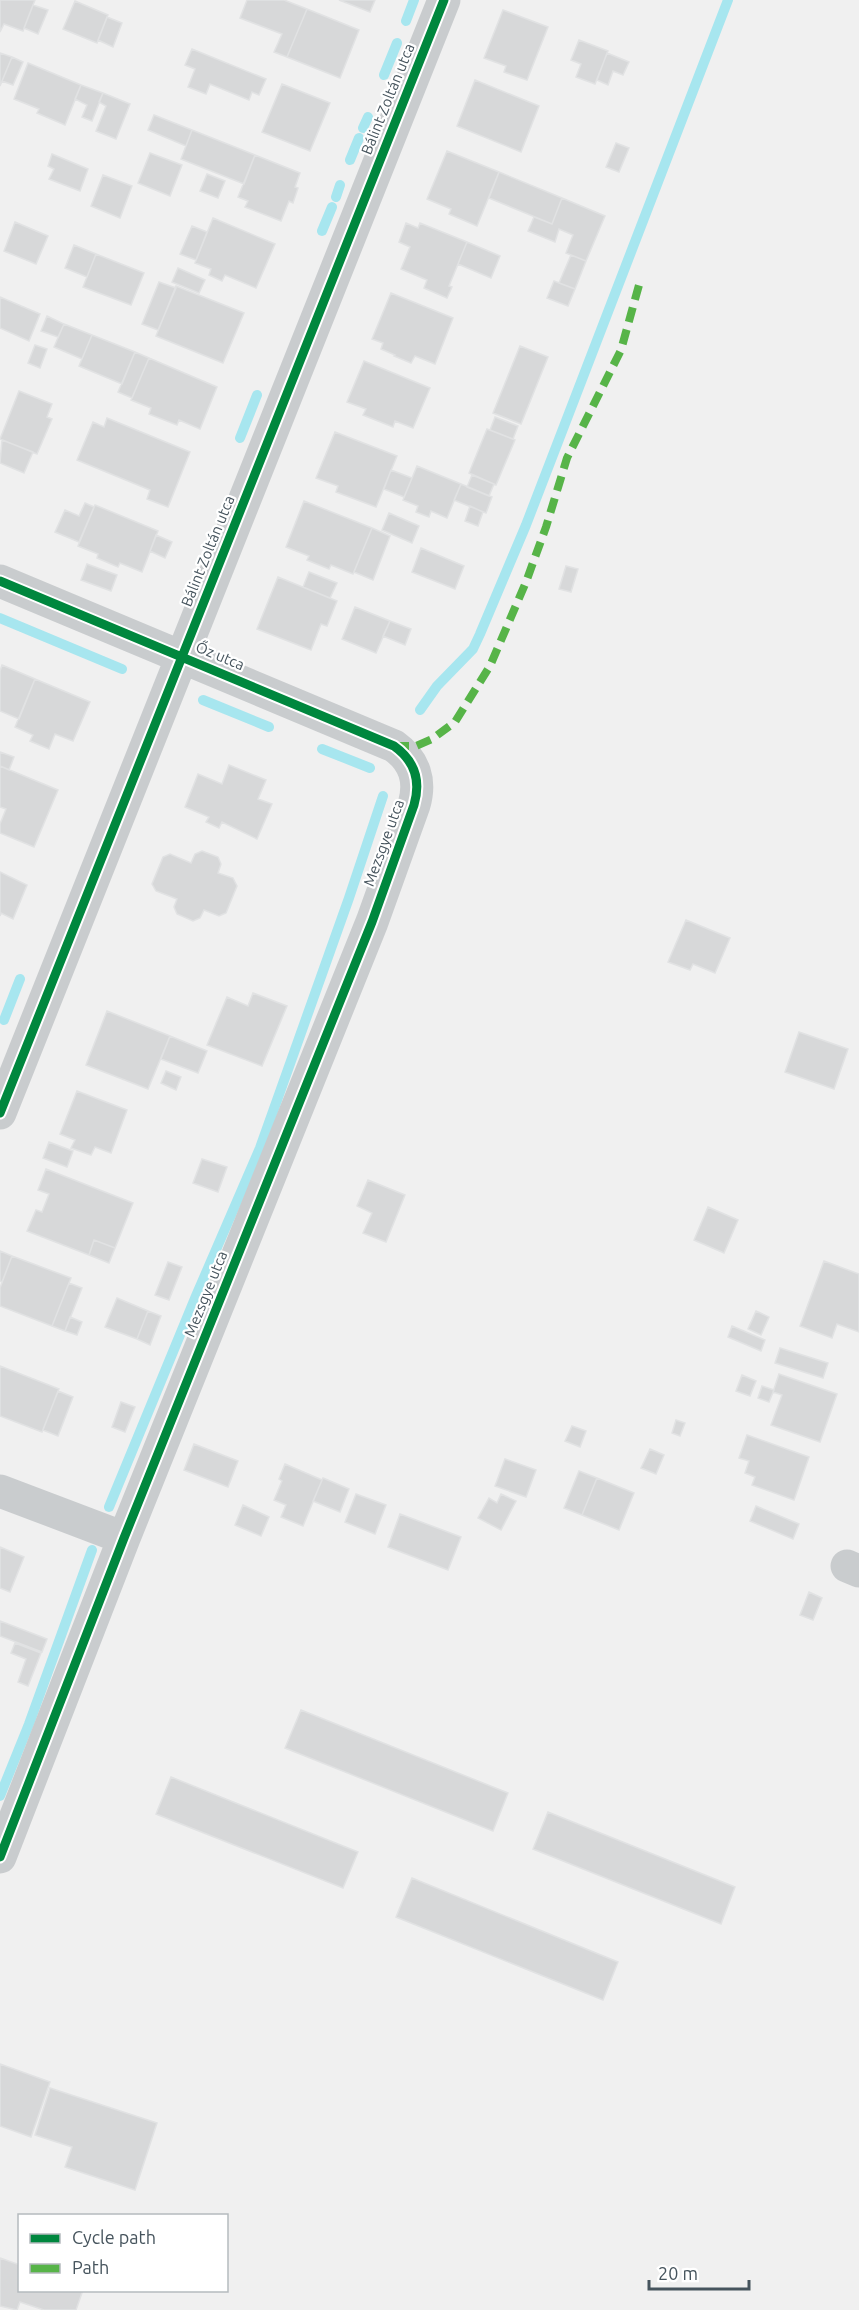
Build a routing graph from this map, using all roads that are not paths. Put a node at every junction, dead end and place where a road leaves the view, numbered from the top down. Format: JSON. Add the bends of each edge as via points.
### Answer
{"nodes":[{"id":1,"x":444,"y":0,"type":"edge"},
{"id":2,"x":0,"y":581,"type":"edge"},
{"id":3,"x":182,"y":657,"type":"junction"},
{"id":4,"x":394,"y":746,"type":"joint"},
{"id":5,"x":0,"y":1113,"type":"edge"},
{"id":6,"x":0,"y":1491,"type":"edge"},
{"id":7,"x":124,"y":1538,"type":"junction"},
{"id":8,"x":0,"y":1857,"type":"edge"}],
"edges":[{"from":1,"to":3,"type":"street","name":"Bálint Zoltán utca"},
{"from":2,"to":3,"type":"street","name":"Őz utca"},
{"from":3,"to":4,"type":"street","name":"Őz utca"},
{"from":3,"to":5,"type":"street","name":"Bálint Zoltán utca"},
{"from":4,"to":7,"type":"street","name":"Mezsgye utca","via":[[416,772],[414,805],[367,933]]},
{"from":6,"to":7,"type":"street"},
{"from":7,"to":8,"type":"street","name":"Mezsgye utca"}]}
